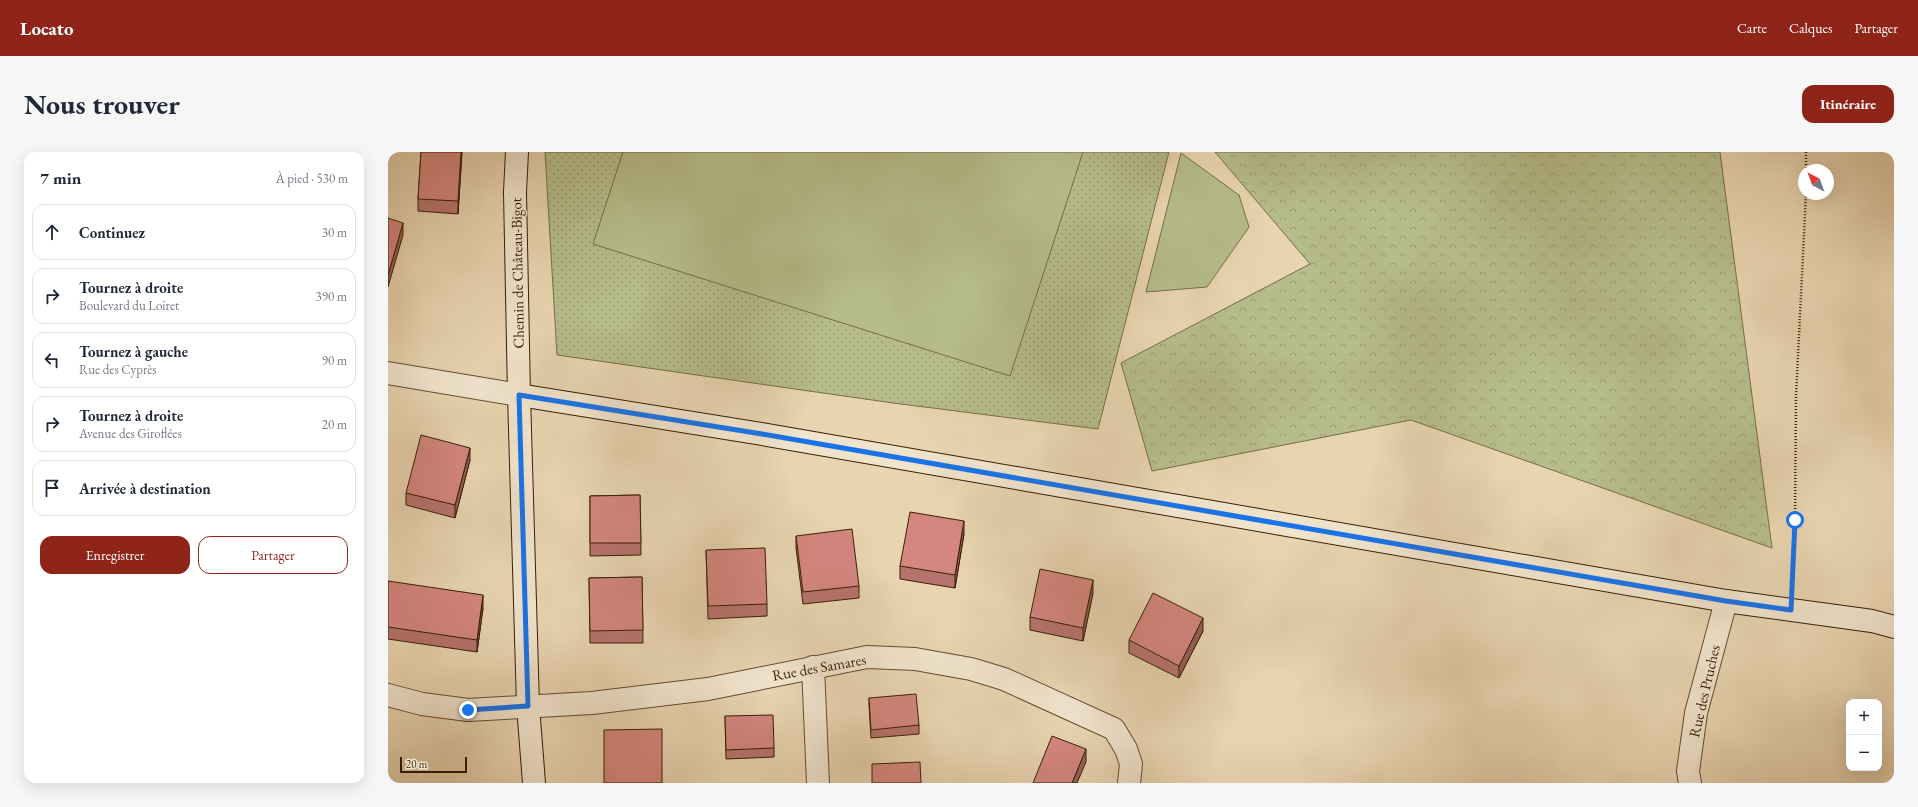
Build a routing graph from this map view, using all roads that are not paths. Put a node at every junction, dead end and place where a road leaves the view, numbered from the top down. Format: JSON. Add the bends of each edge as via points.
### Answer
{"nodes":[{"id":1,"x":517,"y":152,"type":"edge"},
{"id":2,"x":388,"y":373,"type":"edge"},
{"id":3,"x":519,"y":395,"type":"junction"},
{"id":4,"x":1726,"y":601,"type":"junction"},
{"id":5,"x":1894,"y":626,"type":"edge"},
{"id":6,"x":813,"y":667,"type":"junction"},
{"id":7,"x":388,"y":695,"type":"edge"},
{"id":8,"x":528,"y":706,"type":"junction"},
{"id":9,"x":534,"y":783,"type":"edge"},
{"id":10,"x":818,"y":783,"type":"edge"},
{"id":11,"x":1129,"y":783,"type":"edge"},
{"id":12,"x":1690,"y":783,"type":"edge"}],
"edges":[{"from":1,"to":3,"type":"street","name":"Chemin de Château-Bigot","via":[[515,192]]},
{"from":2,"to":3,"type":"street"},
{"from":3,"to":4,"type":"street"},
{"from":3,"to":8,"type":"street","name":"Chemin de Château-Bigot"},
{"from":4,"to":5,"type":"street"},
{"from":4,"to":12,"type":"street","name":"Rue des Pruches","via":[[1696,713],[1688,771]]},
{"from":6,"to":8,"type":"street","name":"Rue des Samares","via":[[708,689],[592,703]]},
{"from":6,"to":10,"type":"street"},
{"from":6,"to":11,"type":"street","name":"Rue des Samares","via":[[867,657],[915,659],[971,669],[1004,679],[1114,729],[1126,749],[1131,764]]},
{"from":7,"to":8,"type":"street","name":"Rue des Samares","via":[[422,704],[468,710]]},
{"from":8,"to":9,"type":"street","name":"Chemin de Château-Bigot"}]}
